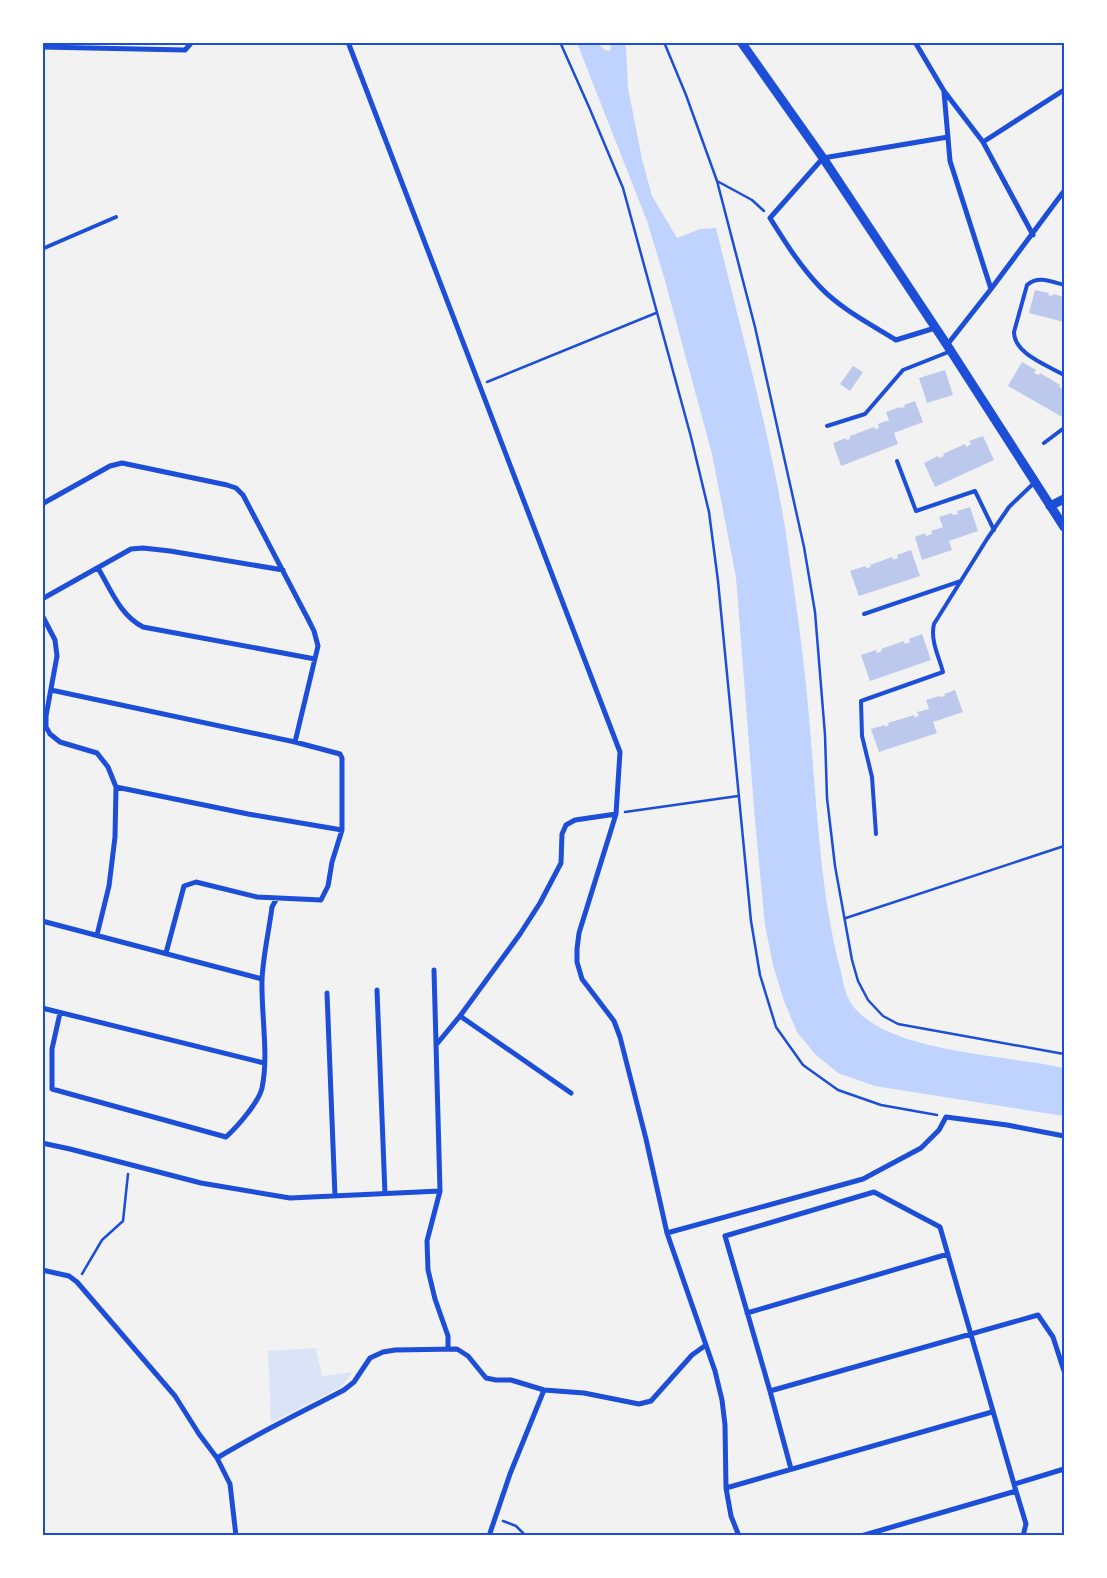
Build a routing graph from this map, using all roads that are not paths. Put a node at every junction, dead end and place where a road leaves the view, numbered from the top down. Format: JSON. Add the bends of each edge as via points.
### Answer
{"nodes":[{"id":1,"x":192,"y":42,"type":"edge"},
{"id":2,"x":348,"y":42,"type":"edge"},
{"id":3,"x":741,"y":42,"type":"edge"},
{"id":4,"x":915,"y":42,"type":"edge"},
{"id":5,"x":42,"y":47,"type":"edge"},
{"id":6,"x":1064,"y":90,"type":"edge"},
{"id":7,"x":944,"y":91,"type":"junction"},
{"id":8,"x":948,"y":137,"type":"junction"},
{"id":9,"x":982,"y":142,"type":"junction"},
{"id":10,"x":822,"y":158,"type":"junction"},
{"id":11,"x":1064,"y":191,"type":"edge"},
{"id":12,"x":116,"y":217,"type":"dead end"},
{"id":13,"x":1032,"y":235,"type":"junction"},
{"id":14,"x":42,"y":249,"type":"edge"},
{"id":15,"x":1064,"y":285,"type":"edge"},
{"id":16,"x":991,"y":289,"type":"junction"},
{"id":17,"x":935,"y":328,"type":"junction"},
{"id":18,"x":949,"y":348,"type":"junction"},
{"id":19,"x":1064,"y":375,"type":"edge"},
{"id":20,"x":827,"y":426,"type":"dead end"},
{"id":21,"x":1064,"y":428,"type":"edge"},
{"id":22,"x":1044,"y":443,"type":"dead end"},
{"id":23,"x":898,"y":462,"type":"dead end"},
{"id":24,"x":1035,"y":482,"type":"junction"},
{"id":25,"x":1064,"y":499,"type":"edge"},
{"id":26,"x":42,"y":504,"type":"edge"},
{"id":27,"x":1050,"y":506,"type":"junction"},
{"id":28,"x":1064,"y":527,"type":"edge"},
{"id":29,"x":994,"y":530,"type":"junction"},
{"id":30,"x":98,"y":568,"type":"junction"},
{"id":31,"x":283,"y":570,"type":"junction"},
{"id":32,"x":961,"y":581,"type":"junction"},
{"id":33,"x":42,"y":599,"type":"edge"},
{"id":34,"x":864,"y":614,"type":"dead end"},
{"id":35,"x":42,"y":615,"type":"edge"},
{"id":36,"x":315,"y":659,"type":"junction"},
{"id":37,"x":51,"y":690,"type":"junction"},
{"id":38,"x":295,"y":742,"type":"junction"},
{"id":39,"x":116,"y":787,"type":"junction"},
{"id":40,"x":616,"y":814,"type":"junction"},
{"id":41,"x":342,"y":830,"type":"junction"},
{"id":42,"x":876,"y":834,"type":"dead end"},
{"id":43,"x":277,"y":898,"type":"junction"},
{"id":44,"x":42,"y":921,"type":"edge"},
{"id":45,"x":97,"y":935,"type":"junction"},
{"id":46,"x":166,"y":953,"type":"junction"},
{"id":47,"x":434,"y":970,"type":"dead end"},
{"id":48,"x":262,"y":979,"type":"junction"},
{"id":49,"x":377,"y":990,"type":"dead end"},
{"id":50,"x":327,"y":993,"type":"dead end"},
{"id":51,"x":42,"y":1008,"type":"edge"},
{"id":52,"x":60,"y":1013,"type":"junction"},
{"id":53,"x":460,"y":1016,"type":"junction"},
{"id":54,"x":436,"y":1046,"type":"junction"},
{"id":55,"x":264,"y":1063,"type":"junction"},
{"id":56,"x":571,"y":1093,"type":"dead end"},
{"id":57,"x":1064,"y":1136,"type":"edge"},
{"id":58,"x":42,"y":1144,"type":"edge"},
{"id":59,"x":440,"y":1191,"type":"junction"},
{"id":60,"x":385,"y":1194,"type":"junction"},
{"id":61,"x":336,"y":1196,"type":"junction"},
{"id":62,"x":667,"y":1233,"type":"junction"},
{"id":63,"x":948,"y":1254,"type":"junction"},
{"id":64,"x":42,"y":1270,"type":"edge"},
{"id":65,"x":747,"y":1313,"type":"junction"},
{"id":66,"x":970,"y":1333,"type":"junction"},
{"id":67,"x":706,"y":1345,"type":"junction"},
{"id":68,"x":448,"y":1350,"type":"junction"},
{"id":69,"x":1064,"y":1370,"type":"edge"},
{"id":70,"x":544,"y":1390,"type":"junction"},
{"id":71,"x":770,"y":1391,"type":"junction"},
{"id":72,"x":992,"y":1412,"type":"junction"},
{"id":73,"x":217,"y":1458,"type":"junction"},
{"id":74,"x":791,"y":1469,"type":"junction"},
{"id":75,"x":1064,"y":1469,"type":"edge"},
{"id":76,"x":1015,"y":1484,"type":"junction"},
{"id":77,"x":726,"y":1488,"type":"junction"},
{"id":78,"x":1016,"y":1491,"type":"junction"},
{"id":79,"x":236,"y":1536,"type":"edge"},
{"id":80,"x":489,"y":1536,"type":"edge"},
{"id":81,"x":739,"y":1536,"type":"edge"},
{"id":82,"x":861,"y":1536,"type":"edge"},
{"id":83,"x":1023,"y":1536,"type":"edge"}],
"edges":[{"from":1,"to":5,"type":"street","via":[[185,50]]},
{"from":2,"to":40,"type":"street","via":[[620,752]]},
{"from":3,"to":10,"type":"street"},
{"from":4,"to":7,"type":"street"},
{"from":6,"to":9,"type":"street"},
{"from":7,"to":8,"type":"street"},
{"from":7,"to":9,"type":"street"},
{"from":8,"to":10,"type":"street"},
{"from":8,"to":16,"type":"street","via":[[950,161]]},
{"from":9,"to":13,"type":"street"},
{"from":10,"to":17,"type":"street"},
{"from":10,"to":17,"type":"street","via":[[770,218],[793,255],[821,288],[850,312],[896,340]]},
{"from":11,"to":13,"type":"street"},
{"from":12,"to":14,"type":"lane"},
{"from":13,"to":16,"type":"street"},
{"from":15,"to":19,"type":"lane","via":[[1038,279],[1027,285],[1014,338],[1024,352]]},
{"from":16,"to":18,"type":"street"},
{"from":17,"to":18,"type":"street"},
{"from":18,"to":20,"type":"lane","via":[[903,370],[865,414]]},
{"from":18,"to":24,"type":"street"},
{"from":21,"to":22,"type":"lane"},
{"from":23,"to":29,"type":"lane","via":[[916,511],[975,491]]},
{"from":24,"to":27,"type":"street"},
{"from":24,"to":29,"type":"lane","via":[[1009,507]]},
{"from":25,"to":27,"type":"street"},
{"from":26,"to":31,"type":"street","via":[[110,466],[122,463],[227,484],[243,495]]},
{"from":27,"to":28,"type":"street"},
{"from":29,"to":32,"type":"lane"},
{"from":30,"to":31,"type":"street","via":[[132,549],[143,548]]},
{"from":30,"to":33,"type":"street"},
{"from":30,"to":36,"type":"street","via":[[124,614],[143,627]]},
{"from":31,"to":36,"type":"street","via":[[314,631],[318,646]]},
{"from":32,"to":34,"type":"lane"},
{"from":32,"to":42,"type":"lane","via":[[932,632],[943,672],[861,701],[862,736],[872,777]]},
{"from":35,"to":37,"type":"street","via":[[55,640],[57,656]]},
{"from":36,"to":38,"type":"street"},
{"from":37,"to":38,"type":"street"},
{"from":37,"to":39,"type":"street","via":[[46,716],[50,734],[60,742],[97,753],[108,767]]},
{"from":38,"to":41,"type":"street","via":[[340,754]]},
{"from":39,"to":41,"type":"street"},
{"from":39,"to":45,"type":"street","via":[[115,837],[109,886]]},
{"from":40,"to":53,"type":"street","via":[[575,820],[566,825],[562,834],[561,864],[540,903]]},
{"from":40,"to":62,"type":"street","via":[[579,933],[577,962],[582,979],[614,1022],[620,1037]]},
{"from":41,"to":43,"type":"street","via":[[322,900]]},
{"from":43,"to":46,"type":"street","via":[[257,897],[196,882],[184,886]]},
{"from":43,"to":48,"type":"street","via":[[272,907]]},
{"from":44,"to":45,"type":"street"},
{"from":45,"to":46,"type":"street"},
{"from":46,"to":48,"type":"street"},
{"from":47,"to":54,"type":"street"},
{"from":48,"to":55,"type":"street"},
{"from":49,"to":60,"type":"street"},
{"from":50,"to":61,"type":"street"},
{"from":51,"to":52,"type":"street"},
{"from":52,"to":55,"type":"street"},
{"from":52,"to":55,"type":"street","via":[[52,1049],[52,1089],[226,1137],[258,1098]]},
{"from":53,"to":54,"type":"street"},
{"from":53,"to":56,"type":"street"},
{"from":54,"to":59,"type":"street"},
{"from":57,"to":62,"type":"street","via":[[946,1117],[939,1130],[921,1148],[863,1179]]},
{"from":58,"to":61,"type":"street","via":[[251,1193],[290,1198]]},
{"from":59,"to":60,"type":"street"},
{"from":59,"to":68,"type":"street","via":[[427,1241],[428,1270],[448,1336]]},
{"from":60,"to":61,"type":"street"},
{"from":62,"to":67,"type":"street"},
{"from":63,"to":65,"type":"street"},
{"from":63,"to":65,"type":"street","via":[[940,1227],[874,1192],[724,1236]]},
{"from":63,"to":66,"type":"street"},
{"from":64,"to":73,"type":"street","via":[[69,1276],[77,1282],[175,1396]]},
{"from":65,"to":71,"type":"street"},
{"from":66,"to":69,"type":"street","via":[[1038,1315],[1054,1337]]},
{"from":66,"to":71,"type":"street"},
{"from":66,"to":72,"type":"street"},
{"from":67,"to":70,"type":"street","via":[[692,1355],[651,1401],[639,1404],[584,1393]]},
{"from":67,"to":77,"type":"street","via":[[722,1400]]},
{"from":68,"to":70,"type":"street","via":[[457,1350],[468,1356],[486,1378],[511,1380]]},
{"from":68,"to":73,"type":"street","via":[[395,1350],[370,1358],[354,1382],[344,1390],[250,1437]]},
{"from":70,"to":80,"type":"street"},
{"from":71,"to":74,"type":"street"},
{"from":72,"to":74,"type":"street"},
{"from":72,"to":76,"type":"street"},
{"from":73,"to":79,"type":"street","via":[[230,1484]]},
{"from":74,"to":77,"type":"street"},
{"from":75,"to":76,"type":"street"},
{"from":76,"to":78,"type":"street"},
{"from":77,"to":81,"type":"street"},
{"from":78,"to":82,"type":"street"},
{"from":78,"to":83,"type":"street","via":[[1026,1524]]}]}
